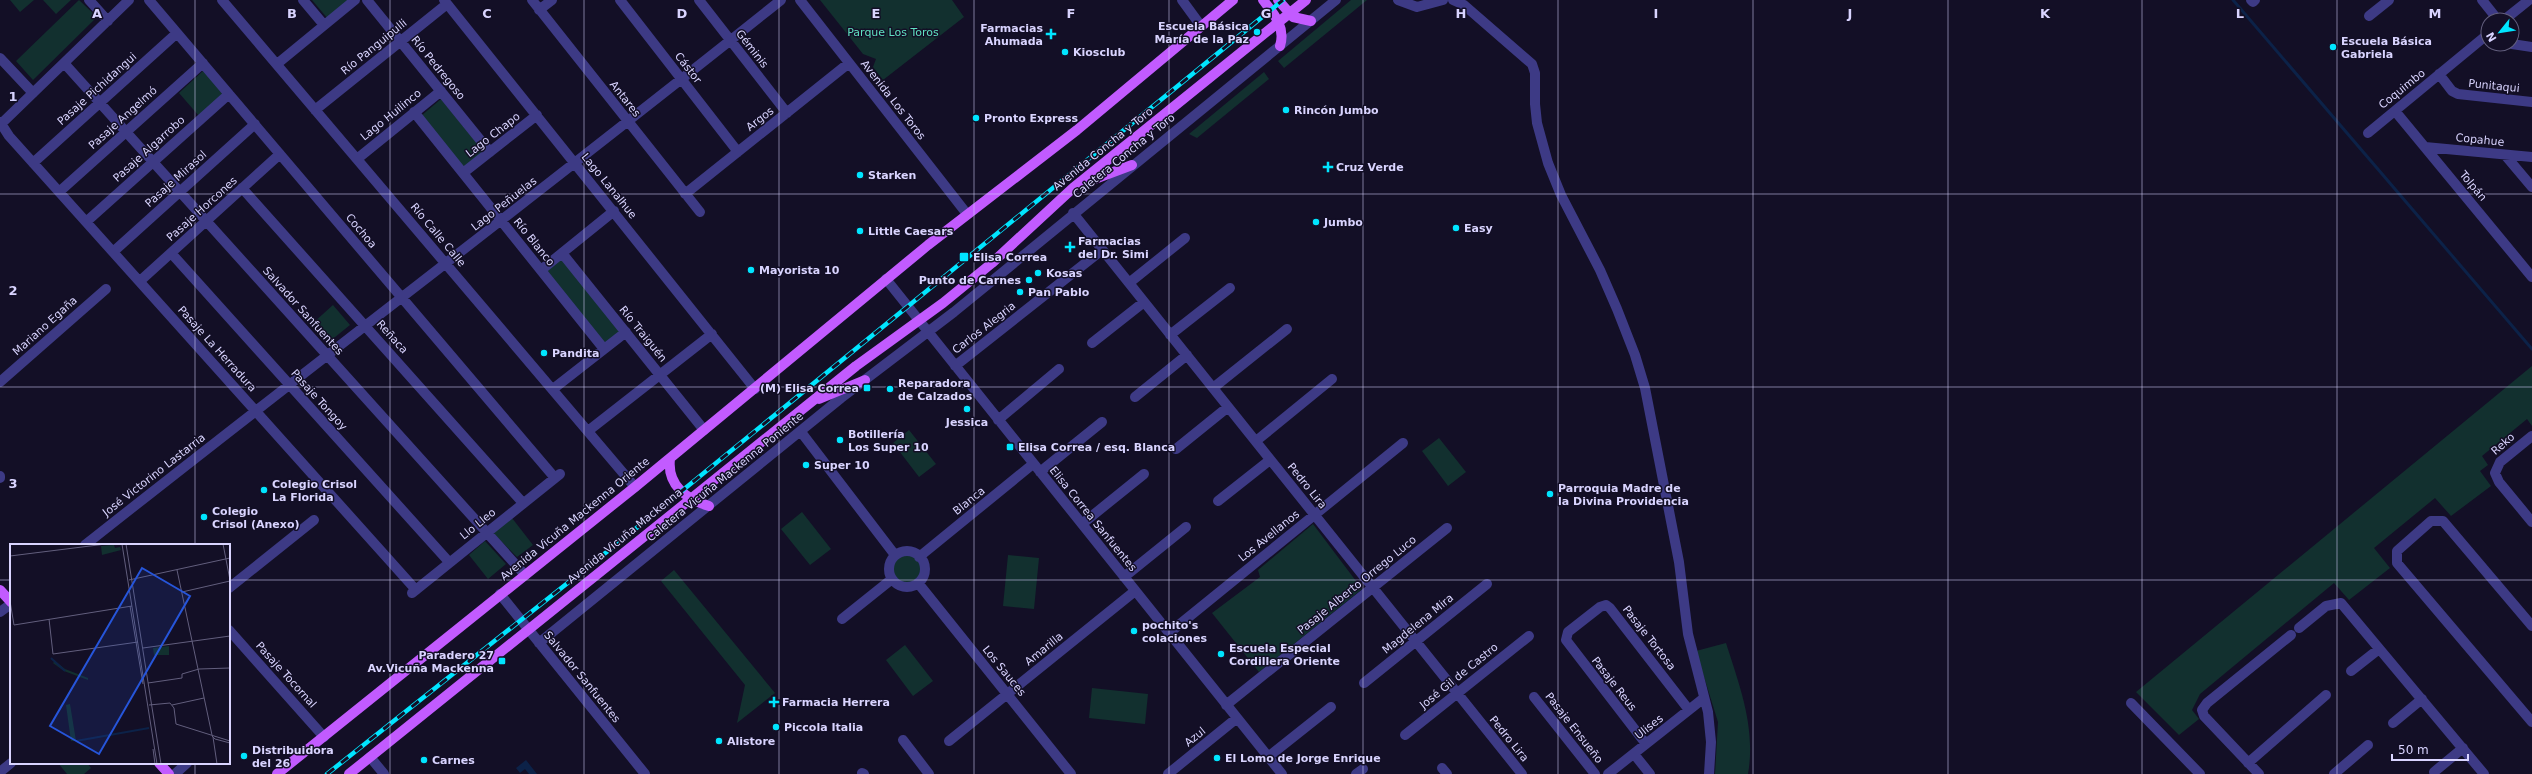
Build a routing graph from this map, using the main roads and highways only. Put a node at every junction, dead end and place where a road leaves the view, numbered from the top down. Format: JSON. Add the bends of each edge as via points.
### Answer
{"nodes":[{"id":1,"x":1233,"y":0,"type":"edge"},
{"id":2,"x":1263,"y":0,"type":"edge"},
{"id":3,"x":1278,"y":0,"type":"edge"},
{"id":4,"x":1306,"y":0,"type":"edge"},
{"id":5,"x":1289,"y":14,"type":"junction"},
{"id":6,"x":1311,"y":21,"type":"road end"},
{"id":7,"x":1279,"y":22,"type":"junction"},
{"id":8,"x":1280,"y":46,"type":"road end"},
{"id":9,"x":1132,"y":165,"type":"road end"},
{"id":10,"x":1073,"y":188,"type":"junction"},
{"id":11,"x":918,"y":320,"type":"joint"},
{"id":12,"x":865,"y":380,"type":"road end"},
{"id":13,"x":808,"y":404,"type":"junction"},
{"id":14,"x":670,"y":459,"type":"junction"},
{"id":15,"x":690,"y":500,"type":"junction"},
{"id":16,"x":709,"y":506,"type":"road end"},
{"id":17,"x":0,"y":590,"type":"edge"},
{"id":18,"x":10,"y":602,"type":"edge"},
{"id":19,"x":159,"y":764,"type":"edge"},
{"id":20,"x":169,"y":774,"type":"edge"},
{"id":21,"x":277,"y":774,"type":"edge"},
{"id":22,"x":349,"y":774,"type":"edge"}],
"edges":[{"from":1,"to":14,"type":"main road","name":"Avenida Vicuña Mackenna Oriente","via":[[1070,135],[886,279]]},
{"from":2,"to":7,"type":"main road"},
{"from":3,"to":5,"type":"main road"},
{"from":4,"to":5,"type":"main road","name":"Avenida Concha y Toro"},
{"from":5,"to":6,"type":"main road","via":[[1299,20]]},
{"from":5,"to":7,"type":"main road","name":"Avenida Concha y Toro"},
{"from":7,"to":8,"type":"main road","via":[[1282,32]]},
{"from":7,"to":10,"type":"main road","name":"Avenida Concha y Toro"},
{"from":9,"to":10,"type":"main road"},
{"from":10,"to":11,"type":"main road","name":"Avenida Concha y Toro","via":[[992,263]]},
{"from":11,"to":13,"type":"main road","name":"Avenida Vicuña Mackenna"},
{"from":12,"to":13,"type":"main road"},
{"from":13,"to":15,"type":"main road","name":"Avenida Vicuña Mackenna"},
{"from":14,"to":15,"type":"main road","via":[[672,480]]},
{"from":14,"to":21,"type":"main road","name":"Avenida Vicuña Mackenna Oriente"},
{"from":15,"to":16,"type":"main road"},
{"from":15,"to":22,"type":"main road","name":"Avenida Vicuña Mackenna"},
{"from":17,"to":18,"type":"main road"},
{"from":19,"to":20,"type":"main road"}]}
